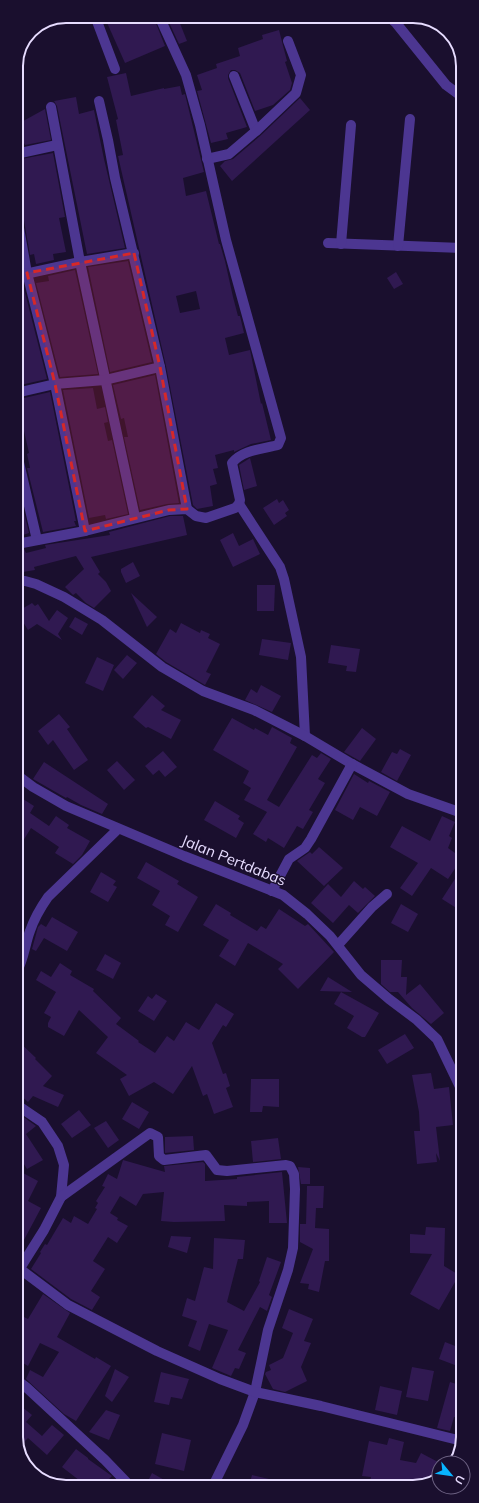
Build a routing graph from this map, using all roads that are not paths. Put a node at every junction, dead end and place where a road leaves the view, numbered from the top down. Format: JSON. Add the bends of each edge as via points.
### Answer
{"nodes":[{"id":1,"x":98,"y":23,"type":"edge"},
{"id":2,"x":161,"y":23,"type":"edge"},
{"id":3,"x":396,"y":23,"type":"edge"},
{"id":4,"x":288,"y":41,"type":"dead end"},
{"id":5,"x":115,"y":69,"type":"dead end"},
{"id":6,"x":234,"y":76,"type":"dead end"},
{"id":7,"x":456,"y":92,"type":"edge"},
{"id":8,"x":99,"y":101,"type":"dead end"},
{"id":9,"x":51,"y":107,"type":"dead end"},
{"id":10,"x":410,"y":119,"type":"dead end"},
{"id":11,"x":351,"y":124,"type":"dead end"},
{"id":12,"x":256,"y":131,"type":"junction"},
{"id":13,"x":57,"y":145,"type":"junction"},
{"id":14,"x":23,"y":152,"type":"edge"},
{"id":15,"x":207,"y":159,"type":"junction"},
{"id":16,"x":328,"y":243,"type":"dead end"},
{"id":17,"x":342,"y":244,"type":"junction"},
{"id":18,"x":398,"y":246,"type":"junction"},
{"id":19,"x":456,"y":248,"type":"edge"},
{"id":20,"x":23,"y":250,"type":"edge"},
{"id":21,"x":134,"y":253,"type":"junction"},
{"id":22,"x":80,"y":262,"type":"junction"},
{"id":23,"x":27,"y":273,"type":"junction"},
{"id":24,"x":23,"y":274,"type":"edge"},
{"id":25,"x":160,"y":367,"type":"junction"},
{"id":26,"x":105,"y":380,"type":"junction"},
{"id":27,"x":55,"y":384,"type":"junction"},
{"id":28,"x":23,"y":391,"type":"edge"},
{"id":29,"x":23,"y":483,"type":"edge"},
{"id":30,"x":239,"y":504,"type":"junction"},
{"id":31,"x":187,"y":509,"type":"junction"},
{"id":32,"x":135,"y":517,"type":"junction"},
{"id":33,"x":85,"y":530,"type":"junction"},
{"id":34,"x":37,"y":540,"type":"junction"},
{"id":35,"x":23,"y":543,"type":"edge"},
{"id":36,"x":23,"y":581,"type":"edge"},
{"id":37,"x":305,"y":736,"type":"junction"},
{"id":38,"x":352,"y":764,"type":"junction"},
{"id":39,"x":23,"y":780,"type":"edge"},
{"id":40,"x":456,"y":811,"type":"edge"},
{"id":41,"x":118,"y":829,"type":"junction"},
{"id":42,"x":272,"y":891,"type":"junction"},
{"id":43,"x":387,"y":894,"type":"dead end"},
{"id":44,"x":338,"y":945,"type":"junction"},
{"id":45,"x":23,"y":956,"type":"edge"},
{"id":46,"x":456,"y":1078,"type":"edge"},
{"id":47,"x":23,"y":1109,"type":"edge"},
{"id":48,"x":61,"y":1197,"type":"junction"},
{"id":49,"x":23,"y":1264,"type":"edge"},
{"id":50,"x":23,"y":1274,"type":"edge"},
{"id":51,"x":23,"y":1385,"type":"edge"},
{"id":52,"x":256,"y":1392,"type":"junction"},
{"id":53,"x":456,"y":1440,"type":"edge"},
{"id":54,"x":124,"y":1480,"type":"edge"},
{"id":55,"x":216,"y":1480,"type":"edge"}],
"edges":[{"from":1,"to":5,"type":"street"},
{"from":2,"to":15,"type":"street","via":[[186,74]]},
{"from":3,"to":7,"type":"street","via":[[446,85]]},
{"from":4,"to":12,"type":"street","via":[[301,74],[296,93]]},
{"from":6,"to":12,"type":"street"},
{"from":8,"to":21,"type":"street"},
{"from":9,"to":13,"type":"street"},
{"from":10,"to":18,"type":"street"},
{"from":11,"to":17,"type":"street"},
{"from":12,"to":15,"type":"street","via":[[229,154]]},
{"from":13,"to":14,"type":"street"},
{"from":13,"to":22,"type":"street"},
{"from":15,"to":30,"type":"street","via":[[226,240],[281,438],[278,445],[236,457],[232,464]]},
{"from":16,"to":17,"type":"street"},
{"from":17,"to":18,"type":"street"},
{"from":18,"to":19,"type":"street"},
{"from":20,"to":23,"type":"street"},
{"from":21,"to":22,"type":"street"},
{"from":21,"to":25,"type":"street"},
{"from":22,"to":23,"type":"street"},
{"from":22,"to":26,"type":"street"},
{"from":23,"to":24,"type":"street"},
{"from":23,"to":27,"type":"street"},
{"from":25,"to":26,"type":"street"},
{"from":25,"to":31,"type":"street"},
{"from":26,"to":27,"type":"street"},
{"from":26,"to":32,"type":"street"},
{"from":27,"to":28,"type":"street"},
{"from":27,"to":33,"type":"street"},
{"from":29,"to":34,"type":"street"},
{"from":30,"to":31,"type":"street","via":[[206,518],[196,516]]},
{"from":30,"to":37,"type":"street","via":[[280,567],[284,579],[301,657]]},
{"from":31,"to":32,"type":"street"},
{"from":32,"to":33,"type":"street"},
{"from":33,"to":34,"type":"street"},
{"from":34,"to":35,"type":"street"},
{"from":36,"to":37,"type":"street","via":[[64,597],[102,620],[162,667],[203,691],[254,710]]},
{"from":37,"to":38,"type":"street"},
{"from":38,"to":40,"type":"street","via":[[408,794]]},
{"from":38,"to":42,"type":"street","via":[[311,839],[305,848],[289,859]]},
{"from":39,"to":41,"type":"street","name":"Jalan Pertdabas","via":[[66,806]]},
{"from":41,"to":42,"type":"street","name":"Jalan Pertdabas"},
{"from":41,"to":45,"type":"street","via":[[48,897],[30,930]]},
{"from":42,"to":44,"type":"street","name":"Jalan Pertdabas","via":[[283,895],[307,914]]},
{"from":43,"to":44,"type":"street"},
{"from":44,"to":46,"type":"street","name":"Jalan Pertdabas","via":[[361,975],[437,1039]]},
{"from":47,"to":48,"type":"street","via":[[42,1122],[58,1146],[64,1165]]},
{"from":48,"to":49,"type":"street"},
{"from":48,"to":52,"type":"street","via":[[150,1133],[158,1136],[159,1156],[164,1160],[206,1155],[217,1170],[227,1171],[290,1166],[294,1174],[295,1189],[293,1248],[268,1330]]},
{"from":50,"to":52,"type":"street","via":[[68,1305],[157,1351]]},
{"from":51,"to":54,"type":"street"},
{"from":52,"to":53,"type":"street"},
{"from":52,"to":55,"type":"street"}]}
